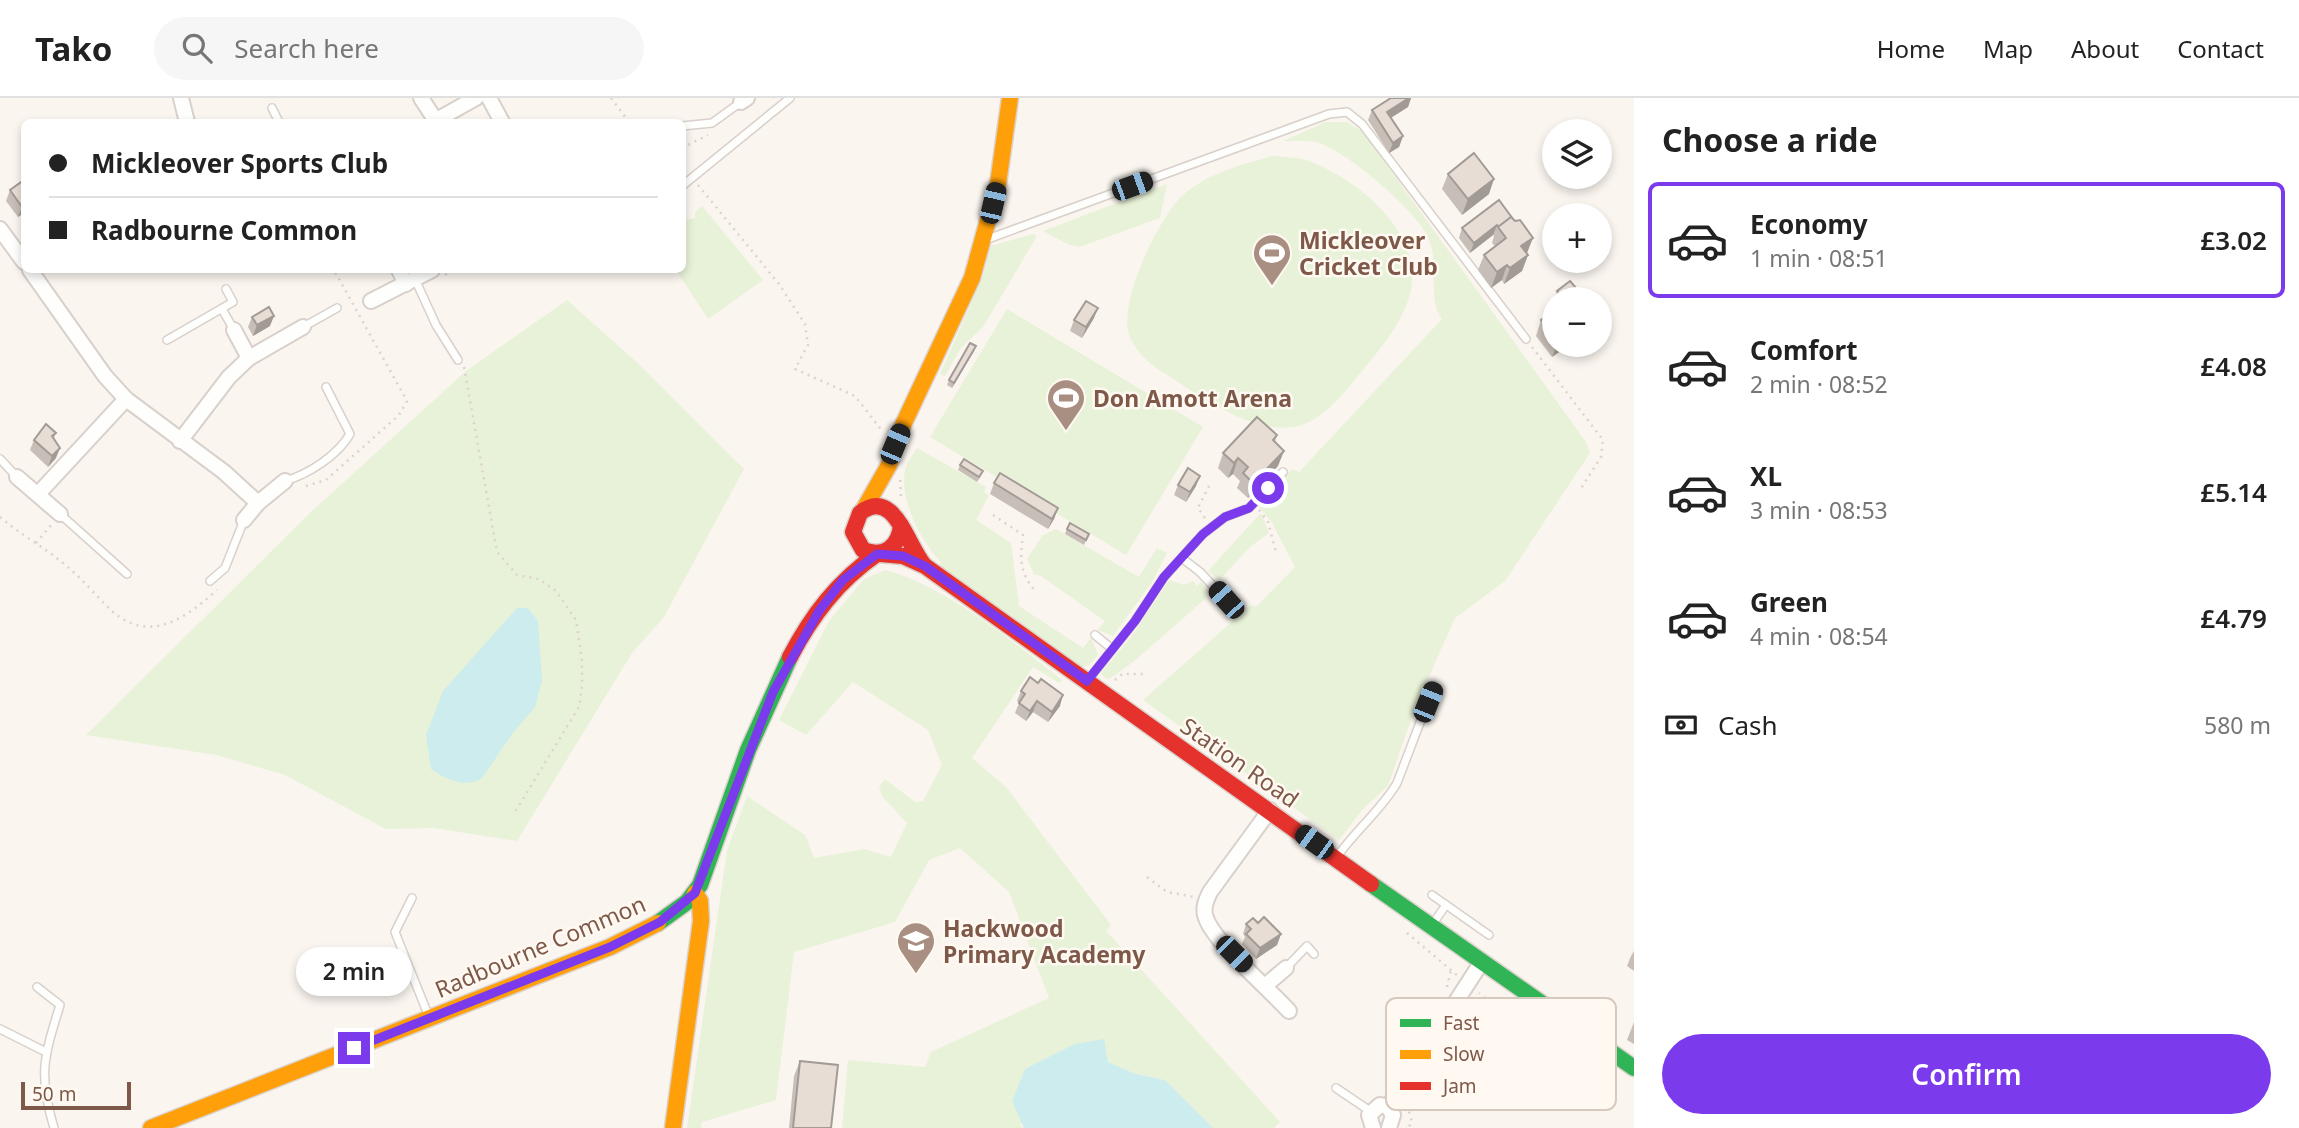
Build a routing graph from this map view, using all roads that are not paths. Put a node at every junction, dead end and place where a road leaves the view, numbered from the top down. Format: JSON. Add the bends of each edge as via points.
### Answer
{"nodes":[{"id":1,"x":181,"y":98,"type":"edge"},
{"id":2,"x":421,"y":98,"type":"edge"},
{"id":3,"x":475,"y":98,"type":"edge"},
{"id":4,"x":489,"y":98,"type":"edge"},
{"id":5,"x":790,"y":98,"type":"edge"},
{"id":6,"x":1010,"y":98,"type":"edge"},
{"id":7,"x":744,"y":100,"type":"edge"},
{"id":8,"x":272,"y":108,"type":"dead end"},
{"id":9,"x":186,"y":119,"type":"edge"},
{"id":10,"x":278,"y":119,"type":"edge"},
{"id":11,"x":433,"y":119,"type":"edge"},
{"id":12,"x":440,"y":119,"type":"edge"},
{"id":13,"x":500,"y":119,"type":"edge"},
{"id":14,"x":686,"y":126,"type":"edge"},
{"id":15,"x":686,"y":183,"type":"edge"},
{"id":16,"x":0,"y":229,"type":"edge"},
{"id":17,"x":984,"y":241,"type":"junction"},
{"id":18,"x":21,"y":258,"type":"edge"},
{"id":19,"x":32,"y":273,"type":"edge"},
{"id":20,"x":402,"y":273,"type":"edge"},
{"id":21,"x":427,"y":273,"type":"edge"},
{"id":22,"x":411,"y":282,"type":"junction"},
{"id":23,"x":226,"y":289,"type":"dead end"},
{"id":24,"x":371,"y":301,"type":"dead end"},
{"id":25,"x":337,"y":308,"type":"dead end"},
{"id":26,"x":222,"y":309,"type":"junction"},
{"id":27,"x":303,"y":327,"type":"joint"},
{"id":28,"x":234,"y":330,"type":"joint"},
{"id":29,"x":1526,"y":339,"type":"road end"},
{"id":30,"x":167,"y":340,"type":"dead end"},
{"id":31,"x":249,"y":358,"type":"junction"},
{"id":32,"x":458,"y":360,"type":"road end"},
{"id":33,"x":326,"y":387,"type":"dead end"},
{"id":34,"x":126,"y":399,"type":"junction"},
{"id":35,"x":180,"y":441,"type":"junction"},
{"id":36,"x":0,"y":459,"type":"edge"},
{"id":37,"x":889,"y":465,"type":"junction"},
{"id":38,"x":1283,"y":472,"type":"dead end"},
{"id":39,"x":17,"y":477,"type":"joint"},
{"id":40,"x":285,"y":481,"type":"joint"},
{"id":41,"x":38,"y":494,"type":"junction"},
{"id":42,"x":258,"y":503,"type":"junction"},
{"id":43,"x":864,"y":509,"type":"junction"},
{"id":44,"x":60,"y":514,"type":"joint"},
{"id":45,"x":244,"y":520,"type":"joint"},
{"id":46,"x":900,"y":522,"type":"junction"},
{"id":47,"x":853,"y":532,"type":"junction"},
{"id":48,"x":878,"y":554,"type":"junction"},
{"id":49,"x":1183,"y":559,"type":"junction"},
{"id":50,"x":925,"y":566,"type":"junction"},
{"id":51,"x":127,"y":574,"type":"dead end"},
{"id":52,"x":843,"y":580,"type":"junction"},
{"id":53,"x":210,"y":581,"type":"dead end"},
{"id":54,"x":1226,"y":600,"type":"dead end"},
{"id":55,"x":1095,"y":635,"type":"dead end"},
{"id":56,"x":1111,"y":648,"type":"junction"},
{"id":57,"x":1087,"y":681,"type":"junction"},
{"id":58,"x":1434,"y":686,"type":"dead end"},
{"id":59,"x":1270,"y":810,"type":"junction"},
{"id":60,"x":1336,"y":858,"type":"junction"},
{"id":61,"x":695,"y":893,"type":"junction"},
{"id":62,"x":1432,"y":895,"type":"dead end"},
{"id":63,"x":412,"y":898,"type":"dead end"},
{"id":64,"x":1446,"y":905,"type":"junction"},
{"id":65,"x":1431,"y":926,"type":"junction"},
{"id":66,"x":1489,"y":935,"type":"dead end"},
{"id":67,"x":1314,"y":954,"type":"dead end"},
{"id":68,"x":1481,"y":963,"type":"junction"},
{"id":69,"x":1286,"y":968,"type":"joint"},
{"id":70,"x":1266,"y":985,"type":"junction"},
{"id":71,"x":37,"y":987,"type":"dead end"},
{"id":72,"x":1459,"y":998,"type":"edge"},
{"id":73,"x":1532,"y":998,"type":"edge"},
{"id":74,"x":1289,"y":1011,"type":"dead end"},
{"id":75,"x":430,"y":1018,"type":"junction"},
{"id":76,"x":0,"y":1029,"type":"edge"},
{"id":77,"x":46,"y":1052,"type":"junction"},
{"id":78,"x":1616,"y":1056,"type":"edge"},
{"id":79,"x":1634,"y":1068,"type":"edge"},
{"id":80,"x":1336,"y":1088,"type":"dead end"},
{"id":81,"x":1386,"y":1106,"type":"edge"},
{"id":82,"x":1390,"y":1110,"type":"edge"},
{"id":83,"x":1370,"y":1111,"type":"junction"},
{"id":84,"x":1393,"y":1127,"type":"edge"},
{"id":85,"x":54,"y":1128,"type":"edge"},
{"id":86,"x":150,"y":1128,"type":"edge"},
{"id":87,"x":673,"y":1128,"type":"edge"},
{"id":88,"x":1373,"y":1128,"type":"edge"}],
"edges":[{"from":1,"to":9,"type":"street"},
{"from":2,"to":11,"type":"street"},
{"from":3,"to":12,"type":"street"},
{"from":4,"to":13,"type":"street"},
{"from":5,"to":15,"type":"lane"},
{"from":6,"to":17,"type":"main road","via":[[998,184]]},
{"from":7,"to":14,"type":"lane","via":[[712,123]]},
{"from":8,"to":10,"type":"lane"},
{"from":16,"to":18,"type":"street"},
{"from":17,"to":29,"type":"lane","via":[[1329,114],[1347,112],[1362,124]]},
{"from":17,"to":37,"type":"main road"},
{"from":19,"to":34,"type":"street"},
{"from":20,"to":22,"type":"street"},
{"from":21,"to":22,"type":"street"},
{"from":22,"to":24,"type":"street"},
{"from":22,"to":32,"type":"lane"},
{"from":23,"to":26,"type":"lane","via":[[233,302]]},
{"from":25,"to":27,"type":"lane"},
{"from":26,"to":28,"type":"lane"},
{"from":26,"to":30,"type":"lane"},
{"from":27,"to":31,"type":"street"},
{"from":28,"to":31,"type":"street"},
{"from":31,"to":35,"type":"street"},
{"from":33,"to":40,"type":"lane","via":[[350,434],[343,446]]},
{"from":34,"to":35,"type":"street"},
{"from":34,"to":41,"type":"street"},
{"from":35,"to":42,"type":"street"},
{"from":36,"to":39,"type":"lane"},
{"from":37,"to":43,"type":"main road"},
{"from":37,"to":46,"type":"main road","name":"Station Road","via":[[891,494]]},
{"from":38,"to":49,"type":"lane","via":[[1253,504],[1241,514],[1225,517]]},
{"from":39,"to":41,"type":"street"},
{"from":40,"to":42,"type":"street"},
{"from":41,"to":44,"type":"street"},
{"from":42,"to":45,"type":"street"},
{"from":43,"to":46,"type":"main road","via":[[887,508]]},
{"from":43,"to":47,"type":"main road","via":[[855,519]]},
{"from":44,"to":51,"type":"lane"},
{"from":45,"to":53,"type":"lane","via":[[225,568]]},
{"from":46,"to":48,"type":"main road","via":[[899,541]]},
{"from":46,"to":50,"type":"main road","name":"Station Road","via":[[910,547]]},
{"from":47,"to":48,"type":"main road","via":[[863,550]]},
{"from":47,"to":52,"type":"main road","name":"Radbourne Common"},
{"from":48,"to":50,"type":"main road","name":"Station Road","via":[[903,556]]},
{"from":48,"to":52,"type":"main road","name":"Radbourne Common"},
{"from":49,"to":54,"type":"lane"},
{"from":49,"to":56,"type":"lane"},
{"from":50,"to":57,"type":"main road","name":"Station Road"},
{"from":52,"to":61,"type":"main road","name":"Radbourne Common","via":[[804,632],[773,692]]},
{"from":55,"to":56,"type":"lane"},
{"from":56,"to":57,"type":"lane"},
{"from":57,"to":59,"type":"main road","name":"Station Road"},
{"from":58,"to":60,"type":"lane","via":[[1397,783]]},
{"from":59,"to":60,"type":"main road","name":"Station Road"},
{"from":59,"to":70,"type":"street","via":[[1205,901],[1206,918],[1219,938]]},
{"from":60,"to":65,"type":"main road","name":"Station Road"},
{"from":61,"to":75,"type":"main road","name":"Radbourne Common","via":[[660,922],[610,947]]},
{"from":61,"to":87,"type":"main road","via":[[701,921]]},
{"from":62,"to":64,"type":"lane"},
{"from":63,"to":75,"type":"lane","via":[[395,932]]},
{"from":64,"to":65,"type":"lane"},
{"from":64,"to":66,"type":"lane"},
{"from":65,"to":68,"type":"main road","name":"Station Road"},
{"from":67,"to":69,"type":"lane","via":[[1307,946]]},
{"from":68,"to":72,"type":"street"},
{"from":68,"to":73,"type":"main road","name":"Station Road"},
{"from":69,"to":70,"type":"street"},
{"from":70,"to":74,"type":"street"},
{"from":71,"to":77,"type":"lane","via":[[60,1005]]},
{"from":75,"to":86,"type":"main road","name":"Radbourne Common"},
{"from":76,"to":77,"type":"lane"},
{"from":77,"to":85,"type":"lane","via":[[44,1088]]},
{"from":78,"to":79,"type":"main road","name":"Station Road"},
{"from":80,"to":83,"type":"lane"},
{"from":81,"to":83,"type":"street"},
{"from":82,"to":84,"type":"street"},
{"from":83,"to":88,"type":"street"}]}
